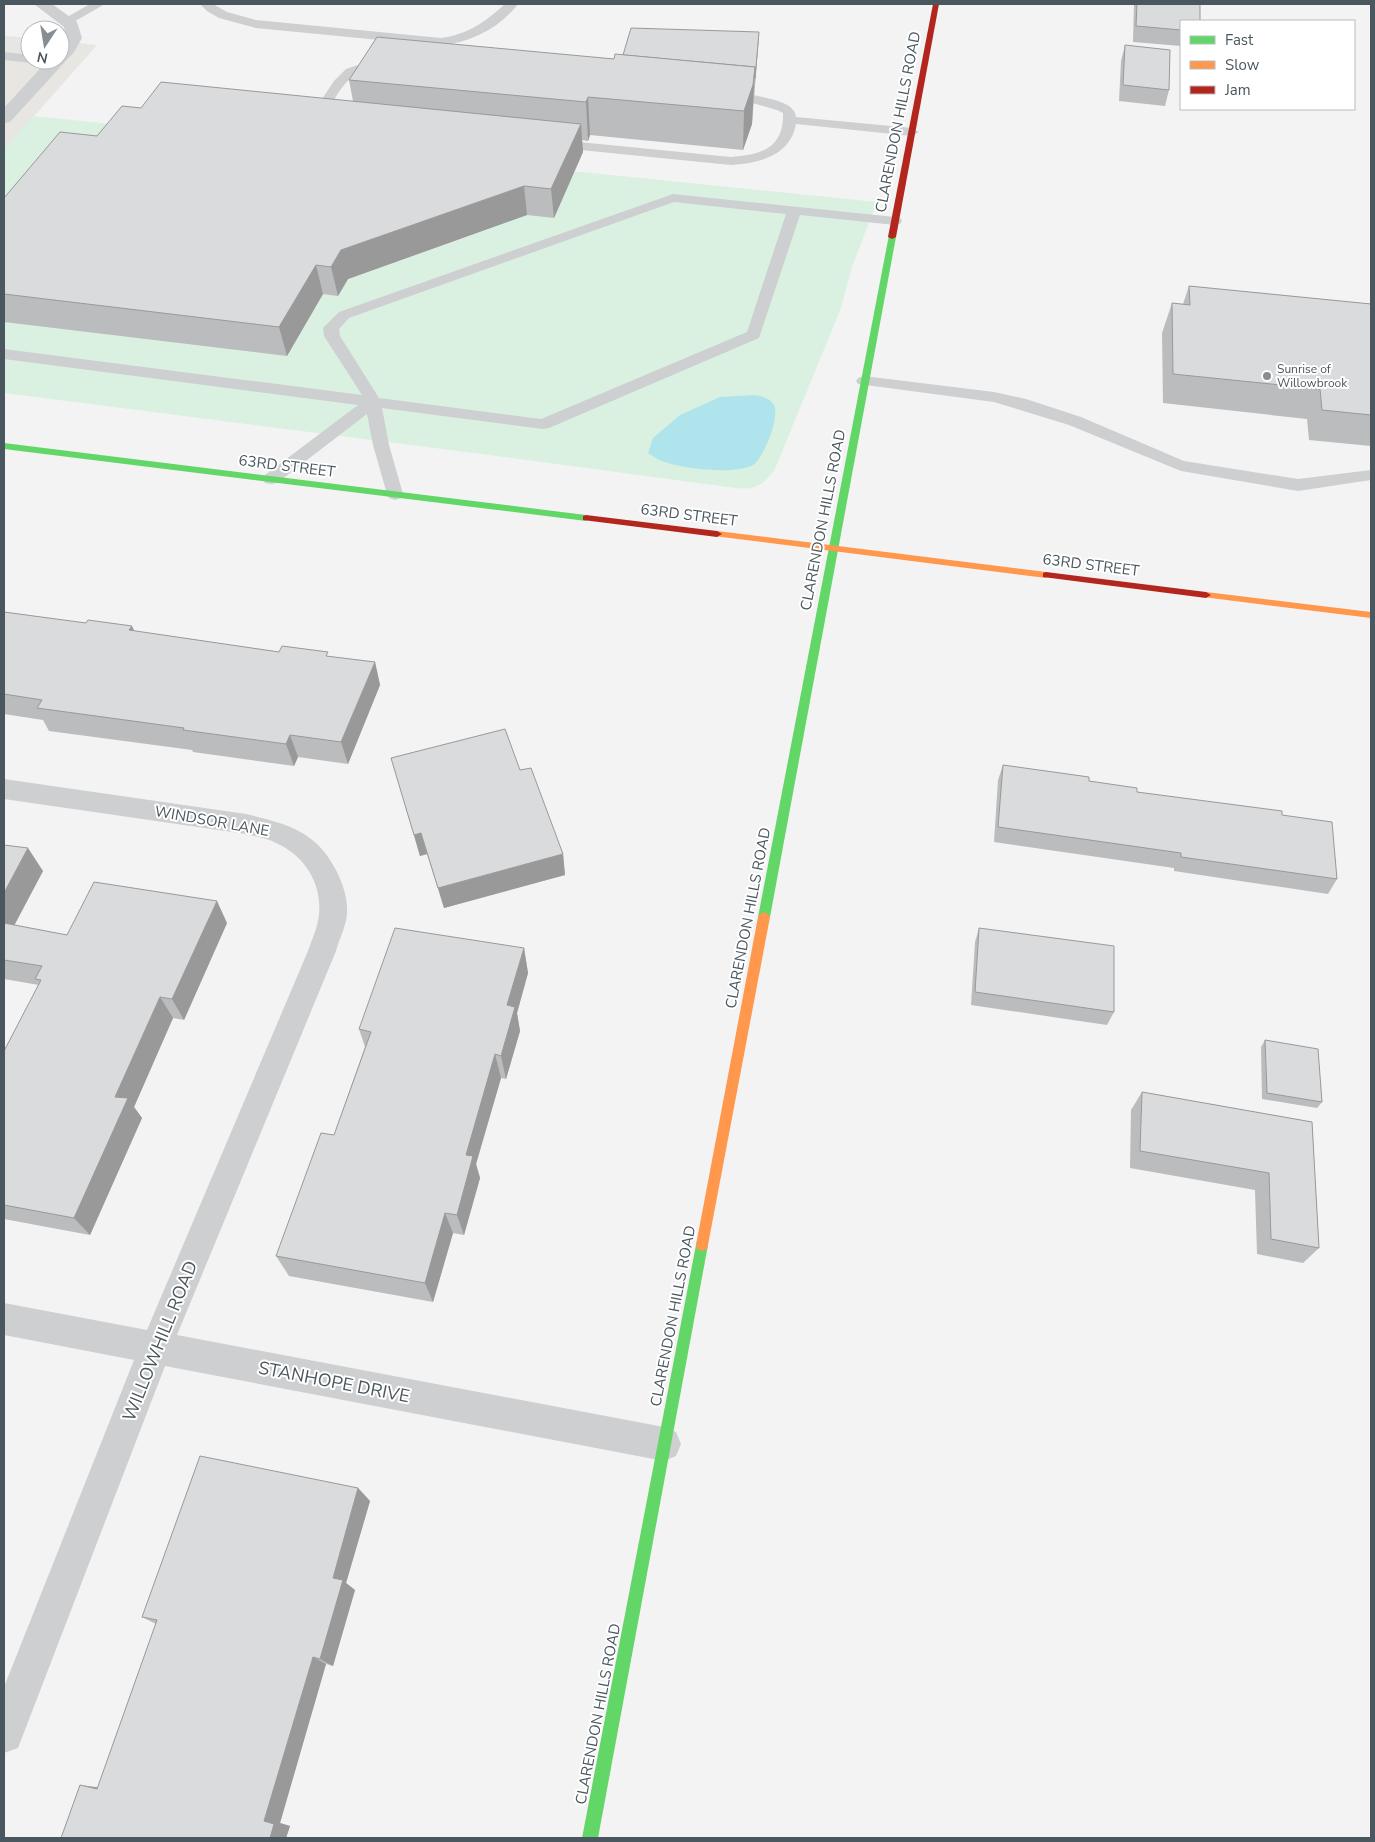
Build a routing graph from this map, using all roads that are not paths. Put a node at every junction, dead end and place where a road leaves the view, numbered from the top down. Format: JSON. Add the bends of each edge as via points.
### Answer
{"nodes":[{"id":1,"x":42,"y":4,"type":"edge"},
{"id":2,"x":99,"y":4,"type":"edge"},
{"id":3,"x":206,"y":4,"type":"edge"},
{"id":4,"x":512,"y":4,"type":"edge"},
{"id":5,"x":936,"y":4,"type":"edge"},
{"id":6,"x":65,"y":20,"type":"edge"},
{"id":7,"x":68,"y":20,"type":"edge"},
{"id":8,"x":70,"y":23,"type":"edge"},
{"id":9,"x":70,"y":43,"type":"edge"},
{"id":10,"x":4,"y":56,"type":"edge"},
{"id":11,"x":20,"y":57,"type":"edge"},
{"id":12,"x":46,"y":70,"type":"edge"},
{"id":13,"x":300,"y":114,"type":"edge"},
{"id":14,"x":318,"y":116,"type":"junction"},
{"id":15,"x":4,"y":118,"type":"edge"},
{"id":16,"x":791,"y":120,"type":"junction"},
{"id":17,"x":912,"y":132,"type":"junction"},
{"id":18,"x":794,"y":211,"type":"junction"},
{"id":19,"x":895,"y":221,"type":"junction"},
{"id":20,"x":4,"y":354,"type":"edge"},
{"id":21,"x":864,"y":381,"type":"junction"},
{"id":22,"x":373,"y":401,"type":"junction"},
{"id":23,"x":4,"y":446,"type":"edge"},
{"id":24,"x":1371,"y":475,"type":"edge"},
{"id":25,"x":271,"y":479,"type":"junction"},
{"id":26,"x":395,"y":494,"type":"junction"},
{"id":27,"x":833,"y":548,"type":"junction"},
{"id":28,"x":1371,"y":615,"type":"edge"},
{"id":29,"x":4,"y":789,"type":"edge"},
{"id":30,"x":322,"y":951,"type":"joint"},
{"id":31,"x":4,"y":1319,"type":"edge"},
{"id":32,"x":155,"y":1349,"type":"junction"},
{"id":33,"x":664,"y":1444,"type":"junction"},
{"id":34,"x":4,"y":1734,"type":"edge"},
{"id":35,"x":590,"y":1838,"type":"edge"}],
"edges":[{"from":1,"to":6,"type":"street"},
{"from":2,"to":7,"type":"lane"},
{"from":3,"to":4,"type":"lane","via":[[233,19],[256,24],[441,42],[477,33]]},
{"from":5,"to":17,"type":"street","name":"CLARENDON HILLS ROAD"},
{"from":8,"to":9,"type":"street","via":[[74,38]]},
{"from":10,"to":11,"type":"lane"},
{"from":12,"to":15,"type":"street"},
{"from":13,"to":14,"type":"lane"},
{"from":14,"to":16,"type":"lane","via":[[315,120],[731,161],[748,161],[777,150]]},
{"from":14,"to":16,"type":"lane","via":[[349,74],[358,68],[382,65],[753,99],[782,107],[789,112]]},
{"from":16,"to":17,"type":"lane"},
{"from":17,"to":19,"type":"street","name":"CLARENDON HILLS ROAD"},
{"from":18,"to":19,"type":"lane"},
{"from":18,"to":22,"type":"lane","via":[[754,334],[543,424]]},
{"from":18,"to":22,"type":"lane","via":[[673,198],[344,315],[331,328],[332,336]]},
{"from":19,"to":21,"type":"street","name":"CLARENDON HILLS ROAD"},
{"from":20,"to":22,"type":"lane"},
{"from":21,"to":24,"type":"lane","via":[[1020,403],[1075,421],[1181,466],[1298,485]]},
{"from":21,"to":27,"type":"street","name":"CLARENDON HILLS ROAD"},
{"from":22,"to":25,"type":"lane"},
{"from":22,"to":26,"type":"lane"},
{"from":23,"to":25,"type":"street","name":"63RD STREET"},
{"from":25,"to":26,"type":"street","name":"63RD STREET"},
{"from":26,"to":27,"type":"street","name":"63RD STREET"},
{"from":27,"to":28,"type":"street","name":"63RD STREET"},
{"from":27,"to":33,"type":"street","name":"CLARENDON HILLS ROAD"},
{"from":29,"to":30,"type":"street","name":"WINDSOR LANE","via":[[246,824],[283,834],[307,849],[331,890],[333,914]]},
{"from":30,"to":32,"type":"street","name":"WILLOWHILL ROAD"},
{"from":31,"to":32,"type":"street","name":"STANHOPE DRIVE"},
{"from":32,"to":33,"type":"street","name":"STANHOPE DRIVE"},
{"from":32,"to":34,"type":"street","name":"WILLOWHILL ROAD"},
{"from":33,"to":35,"type":"street","name":"CLARENDON HILLS ROAD"}]}
